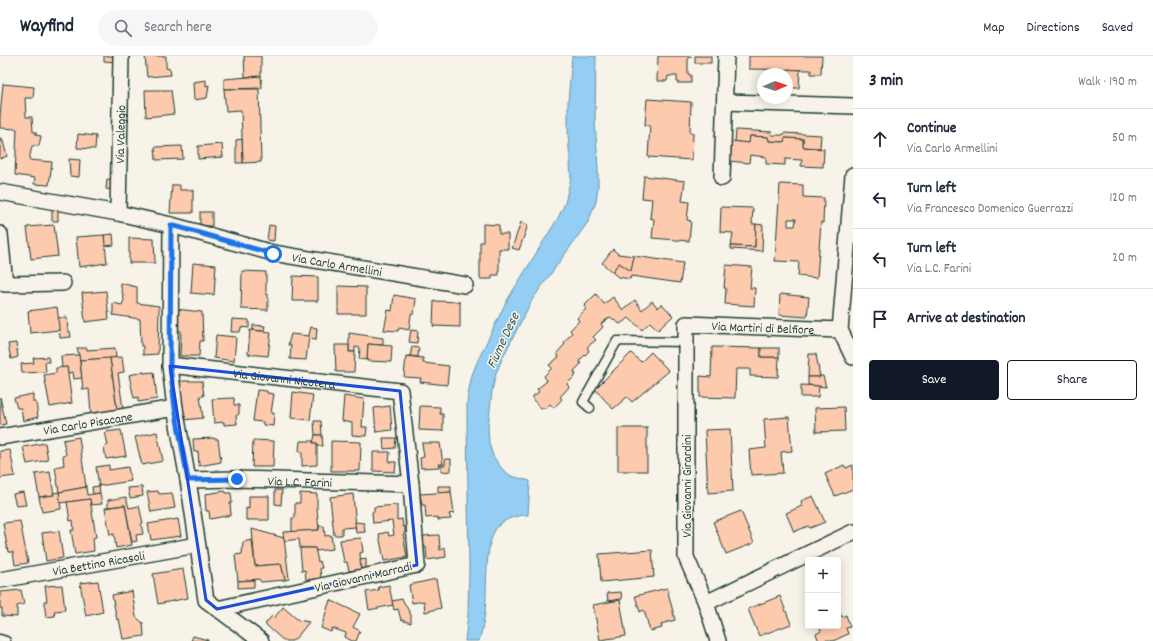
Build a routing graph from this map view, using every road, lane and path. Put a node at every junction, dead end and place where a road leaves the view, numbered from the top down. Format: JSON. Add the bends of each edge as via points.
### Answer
{"nodes":[{"id":1,"x":121,"y":56,"type":"edge"},
{"id":2,"x":726,"y":56,"type":"edge"},
{"id":3,"x":725,"y":102,"type":"junction"},
{"id":4,"x":853,"y":106,"type":"edge"},
{"id":5,"x":853,"y":175,"type":"edge"},
{"id":6,"x":722,"y":178,"type":"dead end"},
{"id":7,"x":0,"y":192,"type":"edge"},
{"id":8,"x":118,"y":213,"type":"junction"},
{"id":9,"x":171,"y":225,"type":"junction"},
{"id":10,"x":0,"y":234,"type":"edge"},
{"id":11,"x":63,"y":283,"type":"dead end"},
{"id":12,"x":465,"y":285,"type":"dead end"},
{"id":13,"x":686,"y":324,"type":"joint"},
{"id":14,"x":840,"y":330,"type":"junction"},
{"id":15,"x":686,"y":342,"type":"junction"},
{"id":16,"x":853,"y":357,"type":"edge"},
{"id":17,"x":170,"y":366,"type":"junction"},
{"id":18,"x":400,"y":391,"type":"joint"},
{"id":19,"x":175,"y":408,"type":"junction"},
{"id":20,"x":590,"y":408,"type":"dead end"},
{"id":21,"x":0,"y":437,"type":"edge"},
{"id":22,"x":188,"y":480,"type":"junction"},
{"id":23,"x":411,"y":484,"type":"junction"},
{"id":24,"x":853,"y":532,"type":"edge"},
{"id":25,"x":198,"y":545,"type":"junction"},
{"id":26,"x":0,"y":580,"type":"edge"},
{"id":27,"x":706,"y":603,"type":"junction"},
{"id":28,"x":217,"y":609,"type":"junction"},
{"id":29,"x":0,"y":639,"type":"edge"},
{"id":30,"x":6,"y":641,"type":"edge"},
{"id":31,"x":260,"y":641,"type":"edge"},
{"id":32,"x":718,"y":641,"type":"edge"}],
"edges":[{"from":1,"to":8,"type":"street","name":"Via Valeggio"},
{"from":2,"to":3,"type":"street"},
{"from":3,"to":4,"type":"street"},
{"from":3,"to":6,"type":"street"},
{"from":5,"to":14,"type":"street"},
{"from":7,"to":8,"type":"street","name":"Via Carlo Armellini"},
{"from":8,"to":9,"type":"street","name":"Via Carlo Armellini"},
{"from":9,"to":12,"type":"street","name":"Via Carlo Armellini","via":[[273,254]]},
{"from":9,"to":17,"type":"street"},
{"from":10,"to":11,"type":"street","via":[[5,284]]},
{"from":13,"to":14,"type":"street","name":"Via Martiri di Belfiore"},
{"from":13,"to":15,"type":"street","name":"Via Giovanni Girardini"},
{"from":14,"to":16,"type":"street"},
{"from":15,"to":20,"type":"lane","via":[[617,342],[584,402]]},
{"from":15,"to":27,"type":"street","name":"Via Giovanni Girardini","via":[[686,556]]},
{"from":17,"to":18,"type":"street","name":"Via Giovanni Nicotera"},
{"from":17,"to":19,"type":"street"},
{"from":18,"to":23,"type":"street","name":"Via Giovanni Marradi"},
{"from":19,"to":21,"type":"street","name":"Via Carlo Pisacane"},
{"from":19,"to":22,"type":"street"},
{"from":22,"to":23,"type":"street","name":"Via L.C. Farini"},
{"from":22,"to":25,"type":"street"},
{"from":23,"to":28,"type":"street","name":"Via Giovanni Marradi","via":[[417,564]]},
{"from":24,"to":27,"type":"street"},
{"from":25,"to":26,"type":"street","name":"Via Bettino Ricasoli"},
{"from":25,"to":28,"type":"street","via":[[206,600]]},
{"from":27,"to":32,"type":"street","name":"Via Giovanni Girardini"},
{"from":28,"to":31,"type":"street"},
{"from":29,"to":30,"type":"lane"}]}
